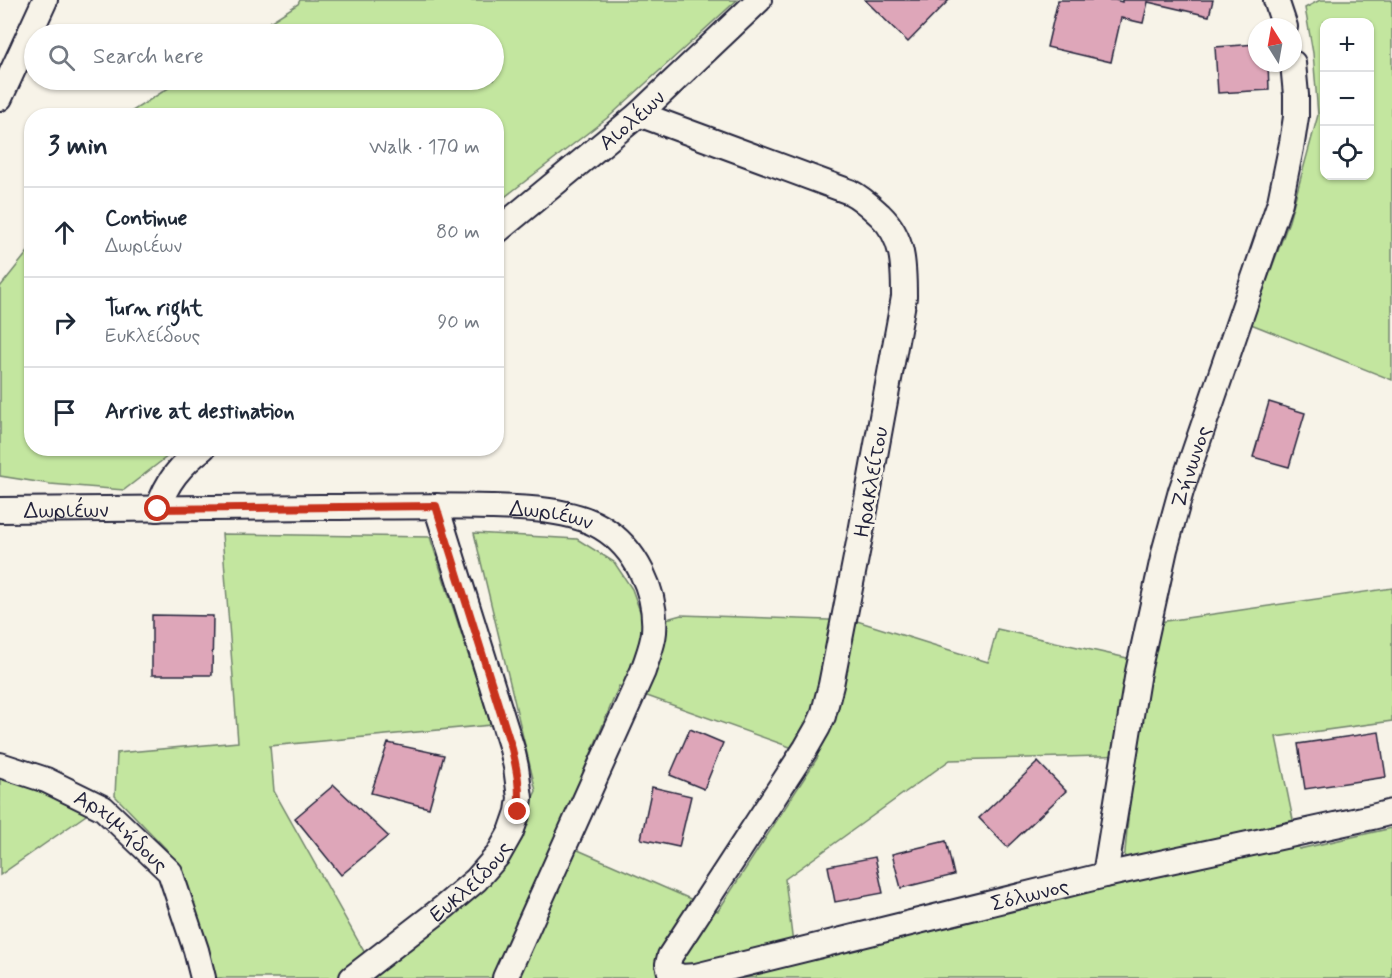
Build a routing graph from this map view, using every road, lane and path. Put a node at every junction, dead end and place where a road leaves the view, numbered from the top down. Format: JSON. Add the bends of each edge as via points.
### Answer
{"nodes":[{"id":1,"x":45,"y":0,"type":"edge"},
{"id":2,"x":759,"y":0,"type":"edge"},
{"id":3,"x":1276,"y":0,"type":"edge"},
{"id":4,"x":1282,"y":18,"type":"edge"},
{"id":5,"x":34,"y":24,"type":"edge"},
{"id":6,"x":24,"y":46,"type":"edge"},
{"id":7,"x":1294,"y":72,"type":"edge"},
{"id":8,"x":0,"y":98,"type":"edge"},
{"id":9,"x":639,"y":114,"type":"junction"},
{"id":10,"x":504,"y":225,"type":"edge"},
{"id":11,"x":194,"y":456,"type":"edge"},
{"id":12,"x":436,"y":506,"type":"junction"},
{"id":13,"x":158,"y":509,"type":"junction"},
{"id":14,"x":0,"y":510,"type":"edge"},
{"id":15,"x":0,"y":765,"type":"edge"},
{"id":16,"x":1392,"y":812,"type":"edge"},
{"id":17,"x":1105,"y":875,"type":"junction"},
{"id":18,"x":670,"y":972,"type":"joint"},
{"id":19,"x":202,"y":978,"type":"edge"},
{"id":20,"x":352,"y":978,"type":"edge"},
{"id":21,"x":505,"y":978,"type":"edge"}],
"edges":[{"from":1,"to":5,"type":"street"},
{"from":2,"to":9,"type":"street","name":"Αιολέων"},
{"from":3,"to":4,"type":"street"},
{"from":6,"to":8,"type":"street"},
{"from":7,"to":17,"type":"street","name":"Ζήνωνος","via":[[1296,117],[1282,193],[1165,549],[1138,672]]},
{"from":9,"to":10,"type":"street","name":"Αιολέων"},
{"from":9,"to":18,"type":"street","name":"Ηρακλείτου","via":[[859,196],[889,223],[902,252],[904,276],[904,297],[863,521],[823,716],[669,956]]},
{"from":11,"to":13,"type":"street","via":[[166,487]]},
{"from":12,"to":13,"type":"street","name":"Δωριέων"},
{"from":12,"to":20,"type":"street","name":"Ευκλείδους","via":[[512,749],[520,798],[518,812],[511,832],[490,865],[444,908]]},
{"from":12,"to":21,"type":"street","name":"Δωριέων","via":[[532,510],[567,515],[602,527],[627,549],[652,601],[654,634],[643,671]]},
{"from":13,"to":14,"type":"street","name":"Δωριέων"},
{"from":15,"to":19,"type":"street","name":"Αρχιμήδους","via":[[46,780],[103,808],[170,872]]},
{"from":16,"to":17,"type":"street","name":"Σόλωνος"},
{"from":17,"to":18,"type":"street","name":"Σόλωνος","via":[[696,976],[681,977]]}]}
